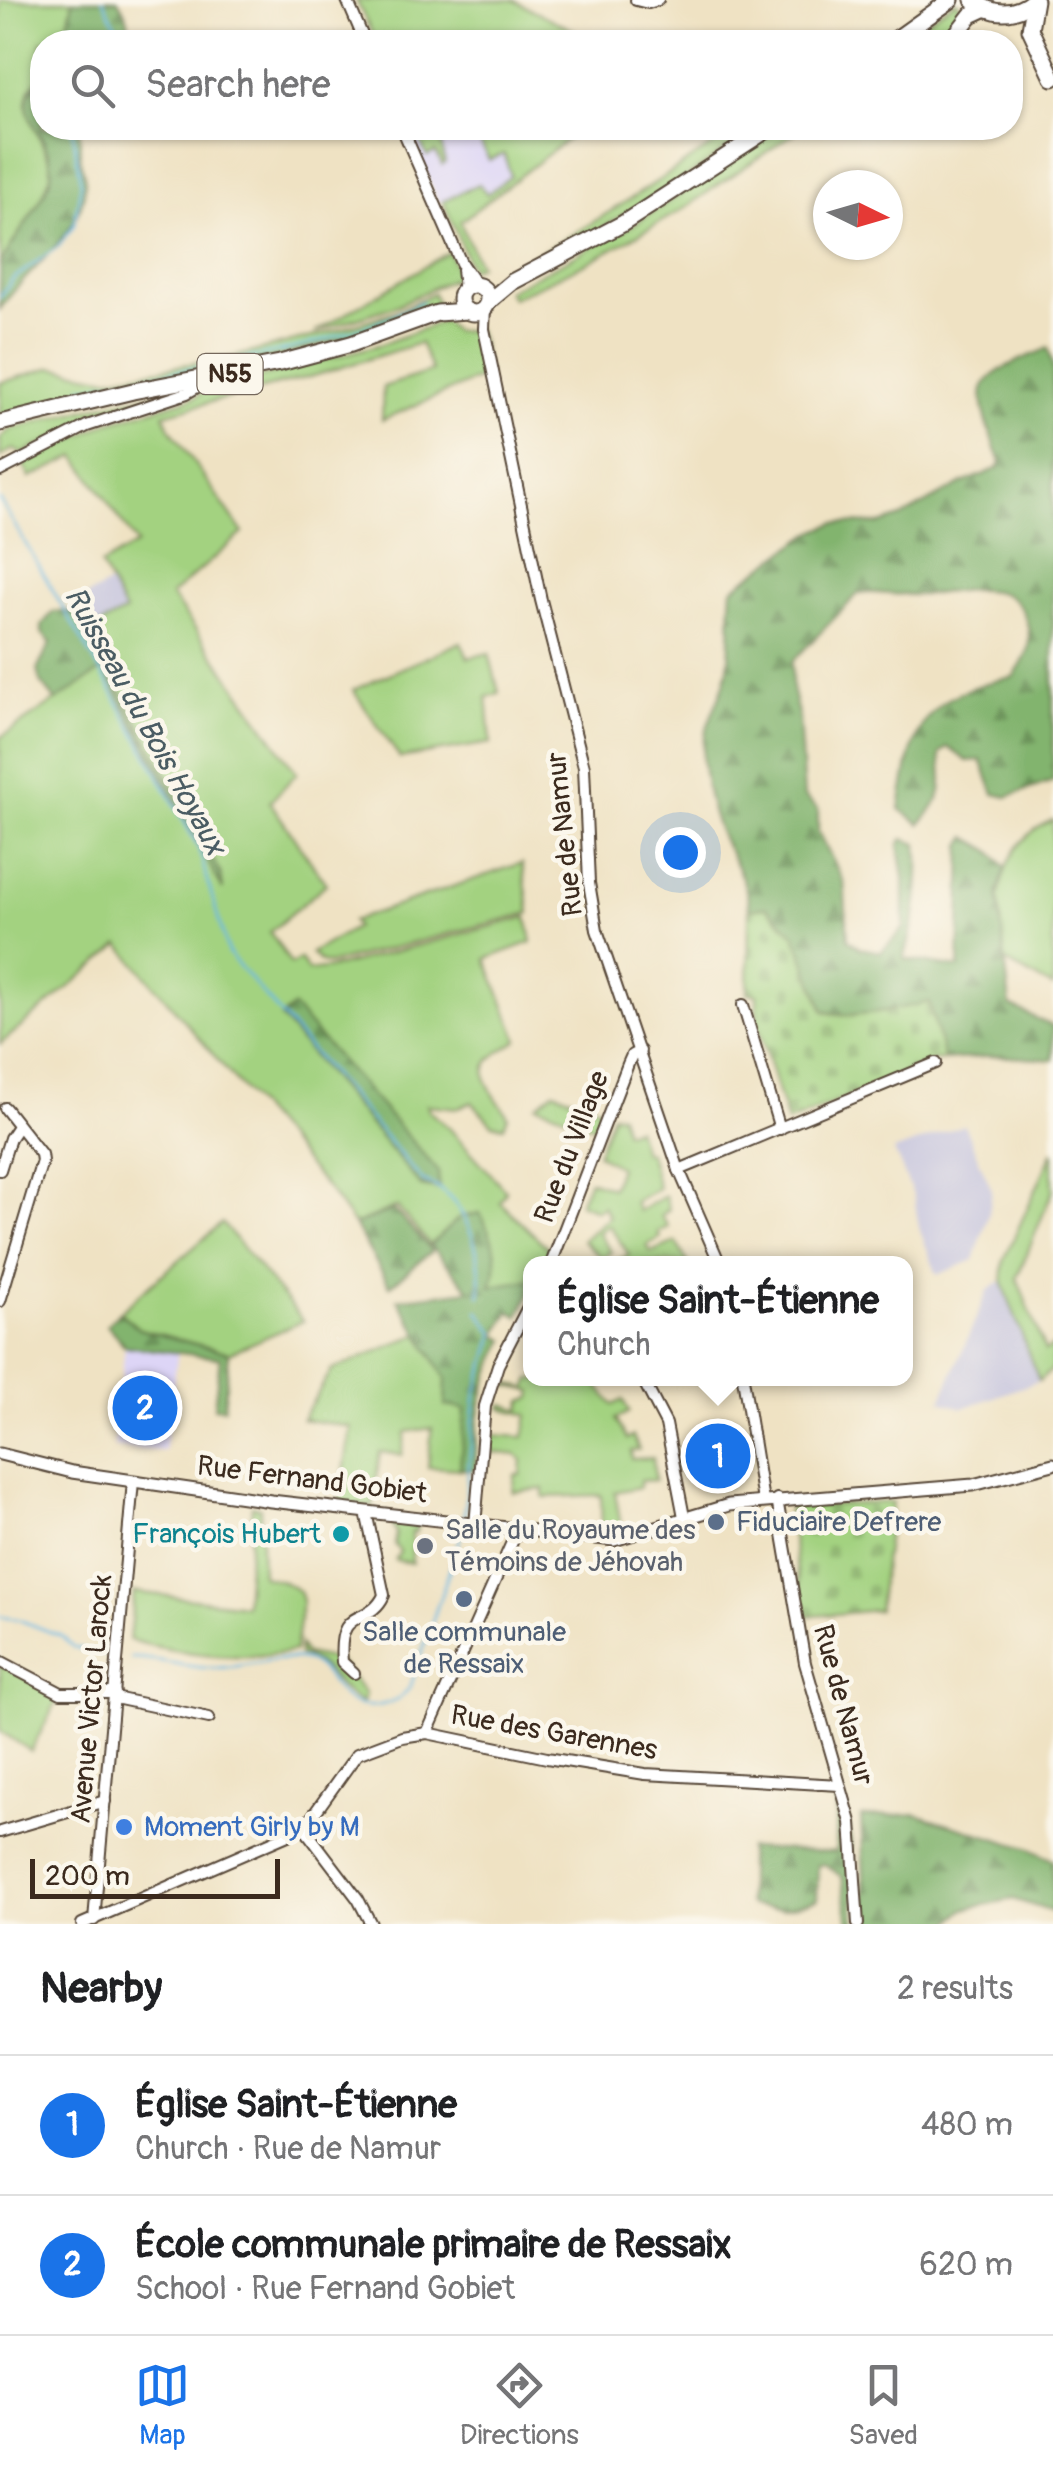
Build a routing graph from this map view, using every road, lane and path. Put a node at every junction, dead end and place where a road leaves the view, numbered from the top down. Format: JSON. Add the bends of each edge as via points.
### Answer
{"nodes":[{"id":1,"x":347,"y":0,"type":"edge"},
{"id":2,"x":636,"y":0,"type":"edge"},
{"id":3,"x":951,"y":0,"type":"edge"},
{"id":4,"x":1034,"y":0,"type":"edge"},
{"id":5,"x":656,"y":1,"type":"edge"},
{"id":6,"x":979,"y":4,"type":"edge"},
{"id":7,"x":1003,"y":13,"type":"junction"},
{"id":8,"x":1030,"y":28,"type":"junction"},
{"id":9,"x":360,"y":30,"type":"edge"},
{"id":10,"x":909,"y":30,"type":"edge"},
{"id":11,"x":959,"y":30,"type":"edge"},
{"id":12,"x":1053,"y":78,"type":"edge"},
{"id":13,"x":407,"y":140,"type":"edge"},
{"id":14,"x":752,"y":140,"type":"edge"},
{"id":15,"x":474,"y":299,"type":"junction"},
{"id":16,"x":212,"y":378,"type":"junction"},
{"id":17,"x":0,"y":426,"type":"edge"},
{"id":18,"x":0,"y":471,"type":"edge"},
{"id":19,"x":743,"y":1004,"type":"dead end"},
{"id":20,"x":640,"y":1052,"type":"junction"},
{"id":21,"x":936,"y":1063,"type":"dead end"},
{"id":22,"x":5,"y":1108,"type":"dead end"},
{"id":23,"x":18,"y":1126,"type":"junction"},
{"id":24,"x":780,"y":1129,"type":"junction"},
{"id":25,"x":0,"y":1170,"type":"edge"},
{"id":26,"x":678,"y":1170,"type":"junction"},
{"id":27,"x":555,"y":1256,"type":"edge"},
{"id":28,"x":716,"y":1256,"type":"edge"},
{"id":29,"x":0,"y":1302,"type":"edge"},
{"id":30,"x":523,"y":1317,"type":"edge"},
{"id":31,"x":646,"y":1386,"type":"edge"},
{"id":32,"x":744,"y":1386,"type":"edge"},
{"id":33,"x":0,"y":1454,"type":"edge"},
{"id":34,"x":1053,"y":1464,"type":"edge"},
{"id":35,"x":133,"y":1481,"type":"junction"},
{"id":36,"x":778,"y":1499,"type":"junction"},
{"id":37,"x":763,"y":1500,"type":"junction"},
{"id":38,"x":366,"y":1512,"type":"junction"},
{"id":39,"x":684,"y":1518,"type":"junction"},
{"id":40,"x":475,"y":1526,"type":"junction"},
{"id":41,"x":517,"y":1531,"type":"junction"},
{"id":42,"x":0,"y":1661,"type":"edge"},
{"id":43,"x":354,"y":1673,"type":"dead end"},
{"id":44,"x":115,"y":1696,"type":"junction"},
{"id":45,"x":209,"y":1718,"type":"dead end"},
{"id":46,"x":427,"y":1734,"type":"junction"},
{"id":47,"x":840,"y":1785,"type":"junction"},
{"id":48,"x":106,"y":1801,"type":"junction"},
{"id":49,"x":304,"y":1828,"type":"junction"},
{"id":50,"x":0,"y":1832,"type":"edge"},
{"id":51,"x":88,"y":1922,"type":"edge"},
{"id":52,"x":371,"y":1924,"type":"edge"},
{"id":53,"x":858,"y":1924,"type":"edge"}],
"edges":[{"from":1,"to":9,"type":"street"},
{"from":2,"to":5,"type":"street"},
{"from":3,"to":10,"type":"main road"},
{"from":4,"to":7,"type":"main road"},
{"from":4,"to":8,"type":"main road"},
{"from":6,"to":7,"type":"main road"},
{"from":6,"to":11,"type":"main road"},
{"from":7,"to":8,"type":"main road"},
{"from":8,"to":12,"type":"main road"},
{"from":13,"to":15,"type":"street","name":"Rue de Namur"},
{"from":14,"to":15,"type":"main road","via":[[622,224]]},
{"from":15,"to":16,"type":"main road","number":"N55","via":[[319,353]]},
{"from":15,"to":20,"type":"street","name":"Rue de Namur","via":[[584,767],[594,913]]},
{"from":16,"to":17,"type":"main road","number":"N55"},
{"from":16,"to":18,"type":"street","via":[[87,426]]},
{"from":19,"to":24,"type":"street"},
{"from":20,"to":26,"type":"street","name":"Rue de Namur"},
{"from":20,"to":27,"type":"street","name":"Rue du Village","via":[[626,1069]]},
{"from":21,"to":24,"type":"street"},
{"from":22,"to":23,"type":"street"},
{"from":23,"to":25,"type":"street"},
{"from":23,"to":29,"type":"street","via":[[42,1161]]},
{"from":24,"to":26,"type":"street"},
{"from":26,"to":28,"type":"street","name":"Rue de Namur"},
{"from":30,"to":40,"type":"street","via":[[486,1406]]},
{"from":31,"to":39,"type":"street","via":[[666,1424]]},
{"from":32,"to":37,"type":"street"},
{"from":33,"to":35,"type":"street","name":"Rue Fernand Gobiet"},
{"from":34,"to":36,"type":"street","name":"Rue Fernand Gobiet","via":[[973,1485]]},
{"from":35,"to":38,"type":"street","name":"Rue Fernand Gobiet"},
{"from":35,"to":44,"type":"street","name":"Avenue Victor Larock"},
{"from":36,"to":37,"type":"street","name":"Rue Fernand Gobiet"},
{"from":36,"to":47,"type":"street","name":"Rue de Namur","via":[[800,1636]]},
{"from":37,"to":39,"type":"street","name":"Rue Fernand Gobiet"},
{"from":38,"to":40,"type":"street","name":"Rue Fernand Gobiet"},
{"from":38,"to":43,"type":"street","via":[[384,1595],[344,1630],[342,1662]]},
{"from":39,"to":41,"type":"street","name":"Rue Fernand Gobiet","via":[[614,1540]]},
{"from":40,"to":41,"type":"street","name":"Rue Fernand Gobiet"},
{"from":41,"to":46,"type":"street"},
{"from":42,"to":44,"type":"street","via":[[61,1693]]},
{"from":44,"to":45,"type":"street"},
{"from":44,"to":48,"type":"street","name":"Avenue Victor Larock"},
{"from":46,"to":47,"type":"street","name":"Rue des Garennes","via":[[645,1774]]},
{"from":46,"to":49,"type":"street","name":"Rue des Garennes","via":[[357,1754]]},
{"from":47,"to":53,"type":"street","name":"Rue de Namur","via":[[851,1822]]},
{"from":48,"to":50,"type":"street"},
{"from":48,"to":51,"type":"street","name":"Avenue Victor Larock"},
{"from":49,"to":51,"type":"street"},
{"from":49,"to":52,"type":"street"}]}
